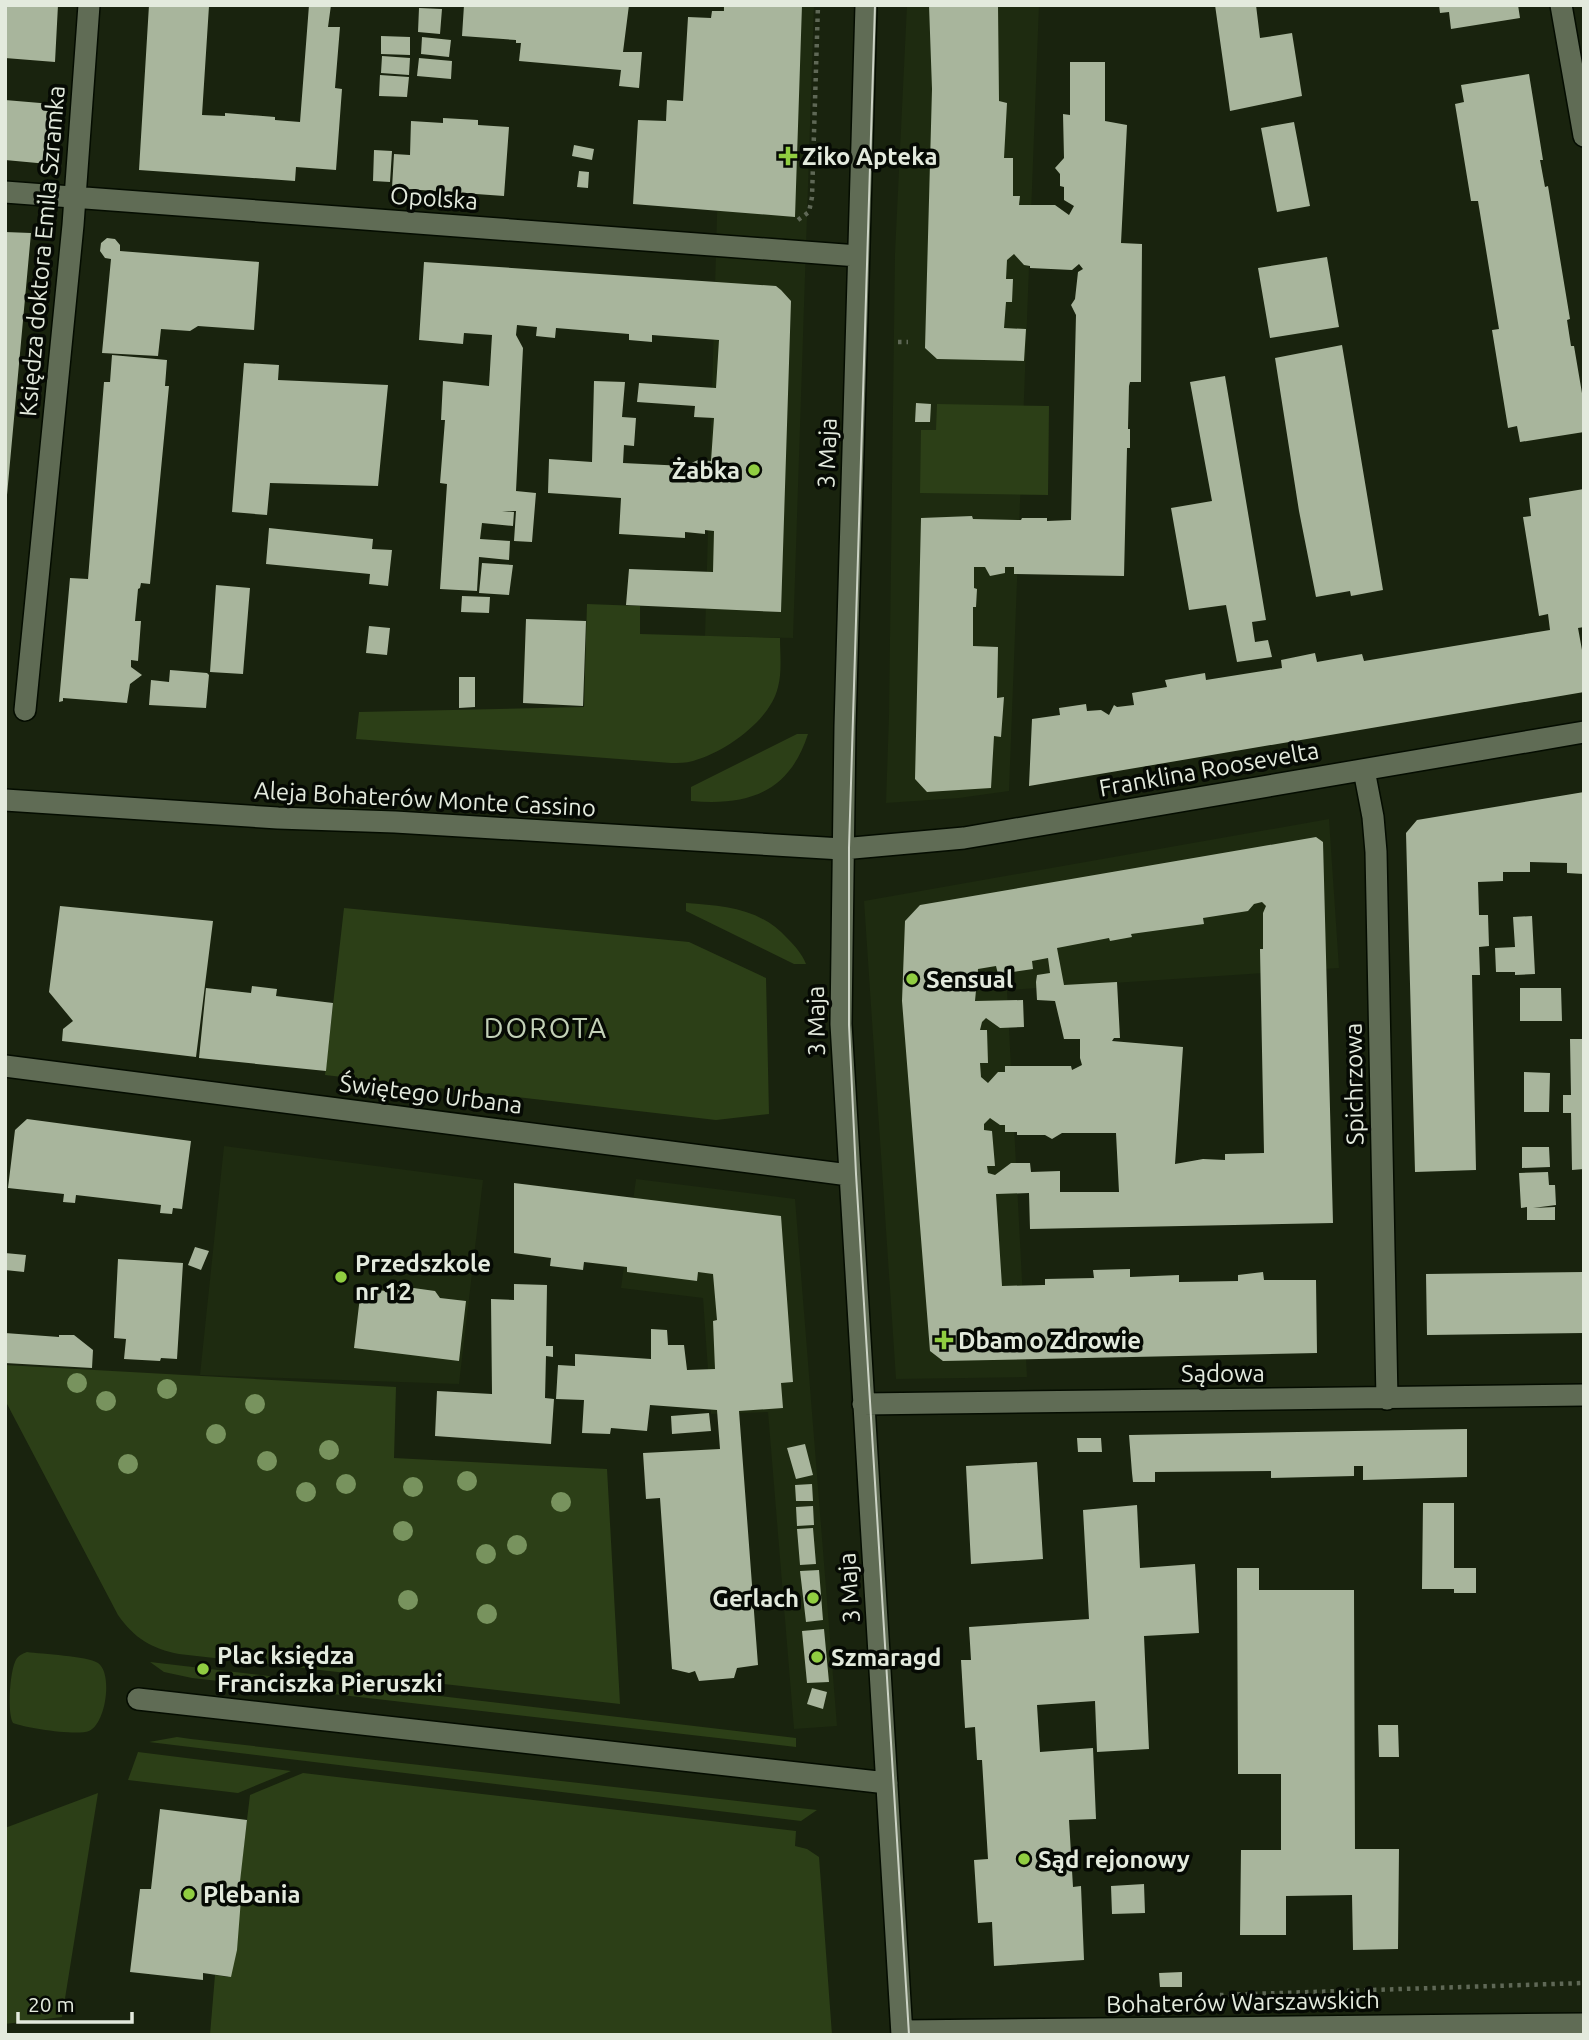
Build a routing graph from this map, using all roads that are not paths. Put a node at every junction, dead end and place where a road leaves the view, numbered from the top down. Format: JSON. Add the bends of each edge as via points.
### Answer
{"nodes":[{"id":1,"x":89,"y":5,"type":"edge"},
{"id":2,"x":866,"y":5,"type":"edge"},
{"id":3,"x":1562,"y":5,"type":"edge"},
{"id":4,"x":1584,"y":136,"type":"edge"},
{"id":5,"x":5,"y":192,"type":"edge"},
{"id":6,"x":75,"y":198,"type":"junction"},
{"id":7,"x":858,"y":256,"type":"junction"},
{"id":8,"x":26,"y":709,"type":"dead end"},
{"id":9,"x":1584,"y":732,"type":"edge"},
{"id":10,"x":1364,"y":770,"type":"junction"},
{"id":11,"x":5,"y":800,"type":"edge"},
{"id":12,"x":842,"y":849,"type":"junction"},
{"id":13,"x":5,"y":1066,"type":"edge"},
{"id":14,"x":849,"y":1175,"type":"junction"},
{"id":15,"x":1584,"y":1395,"type":"edge"},
{"id":16,"x":1387,"y":1399,"type":"junction"},
{"id":17,"x":863,"y":1404,"type":"junction"},
{"id":18,"x":138,"y":1699,"type":"dead end"},
{"id":19,"x":887,"y":1783,"type":"junction"},
{"id":20,"x":1581,"y":2028,"type":"edge"},
{"id":21,"x":902,"y":2033,"type":"edge"}],
"edges":[{"from":1,"to":6,"type":"street","name":"Księdza doktora Emila Szramka"},
{"from":2,"to":7,"type":"street","name":"3 Maja"},
{"from":3,"to":4,"type":"street"},
{"from":5,"to":6,"type":"street","name":"Opolska"},
{"from":6,"to":7,"type":"street","name":"Opolska"},
{"from":6,"to":8,"type":"street","name":"Księdza doktora Emila Szramka"},
{"from":7,"to":12,"type":"street","name":"3 Maja"},
{"from":9,"to":10,"type":"street","name":"Franklina Roosevelta"},
{"from":10,"to":12,"type":"street","name":"Franklina Roosevelta","via":[[964,838]]},
{"from":10,"to":16,"type":"street","name":"Spichrzowa","via":[[1376,852]]},
{"from":11,"to":12,"type":"street","name":"Aleja Bohaterów Monte Cassino"},
{"from":12,"to":14,"type":"street","name":"3 Maja","via":[[841,1024]]},
{"from":13,"to":14,"type":"street","name":"Świętego Urbana"},
{"from":14,"to":17,"type":"street","name":"3 Maja"},
{"from":15,"to":16,"type":"street","name":"Sądowa"},
{"from":16,"to":17,"type":"street","name":"Sądowa"},
{"from":17,"to":19,"type":"street","name":"3 Maja"},
{"from":18,"to":19,"type":"street"},
{"from":19,"to":21,"type":"street","name":"3 Maja"},
{"from":20,"to":21,"type":"street","name":"Bohaterów Warszawskich"}]}
